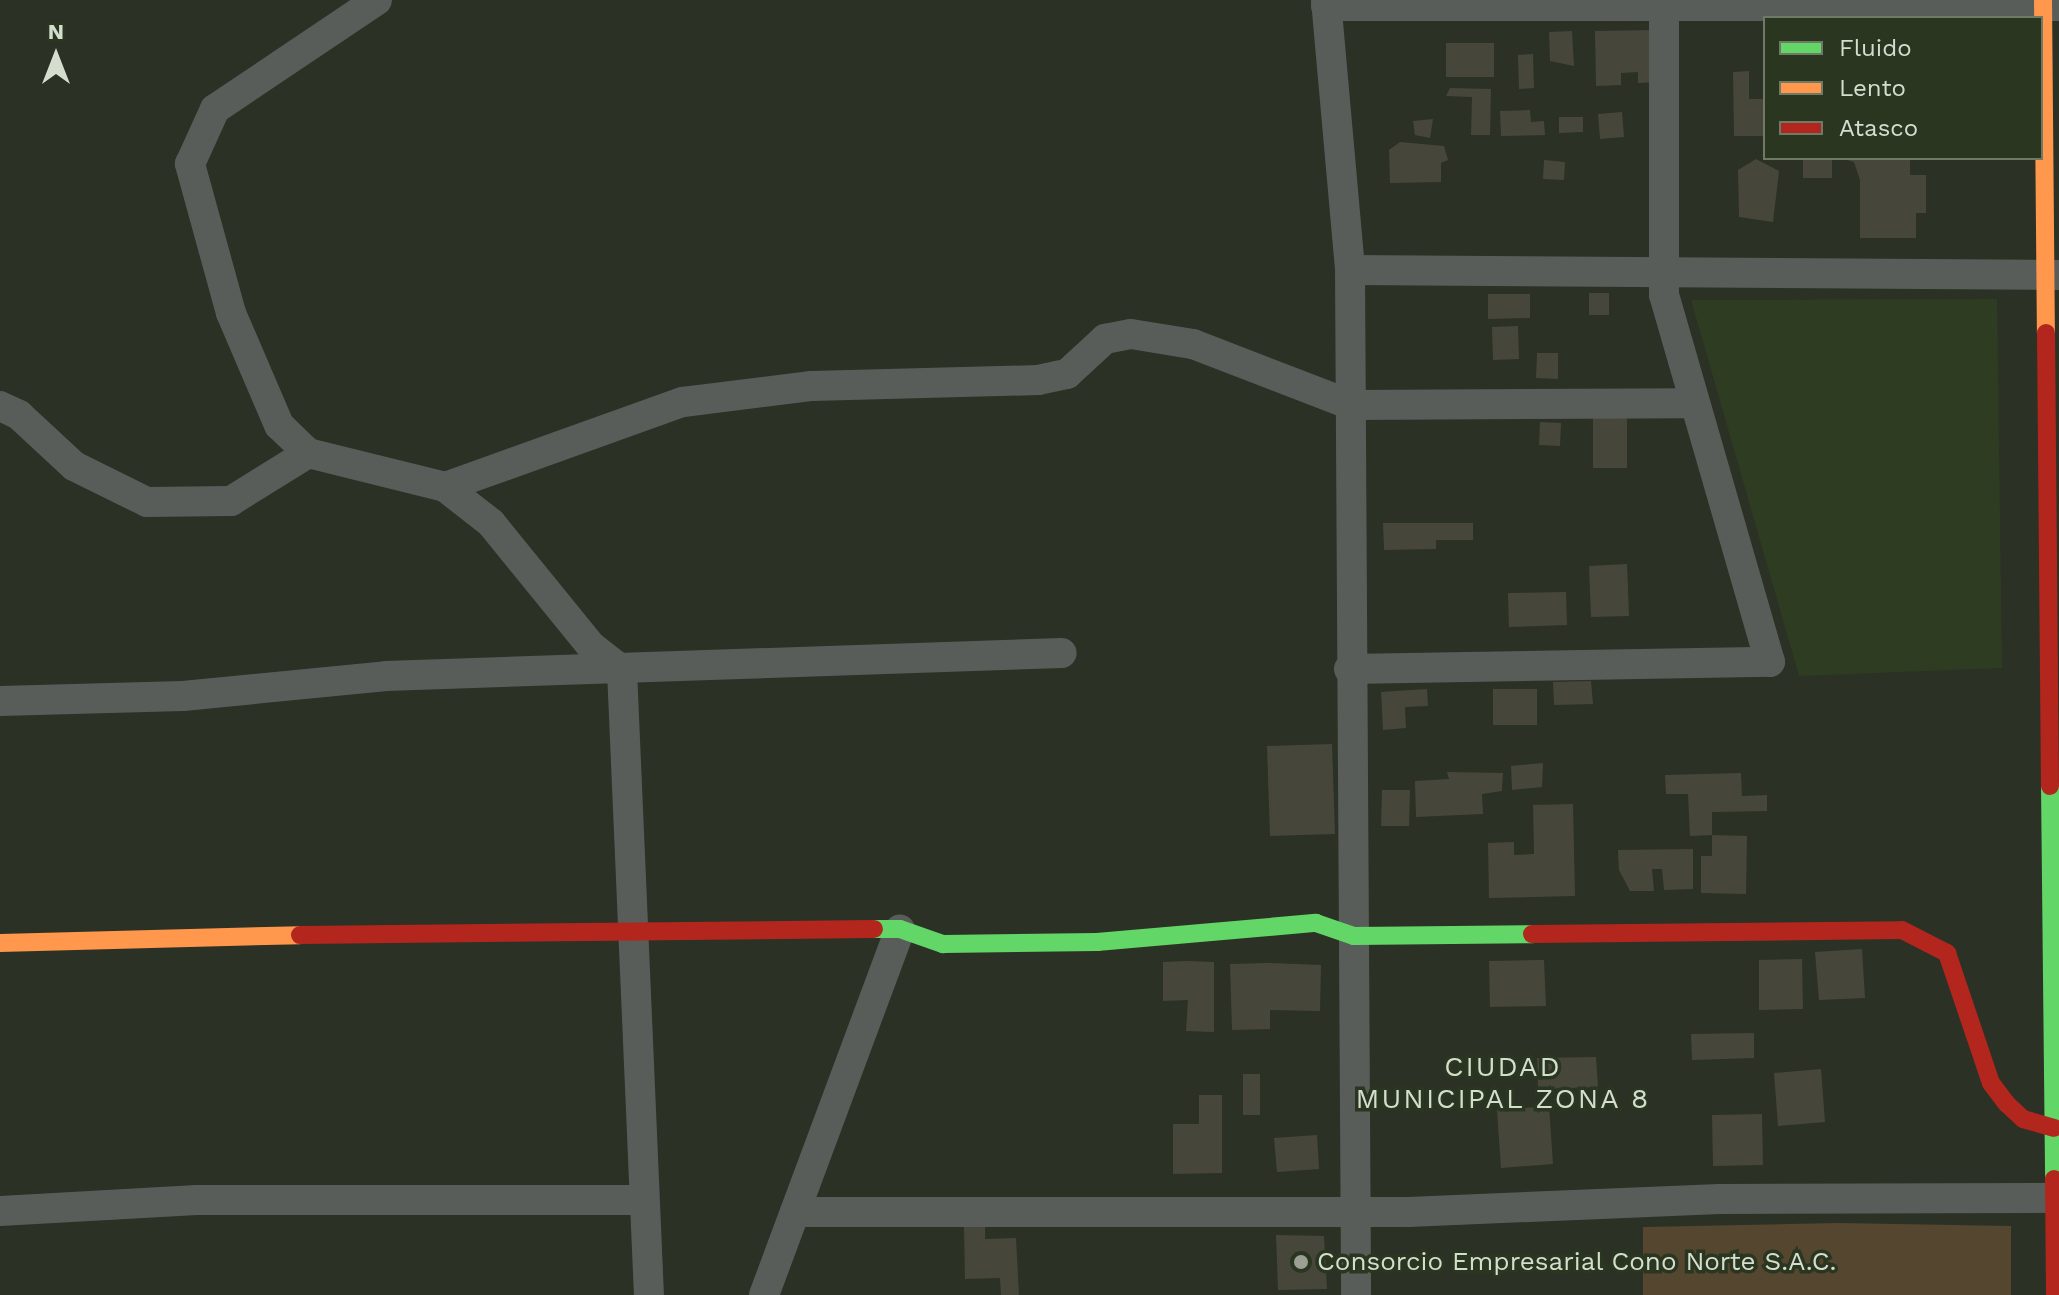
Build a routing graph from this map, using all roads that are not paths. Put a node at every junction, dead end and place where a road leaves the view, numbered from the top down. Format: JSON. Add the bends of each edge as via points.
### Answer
{"nodes":[{"id":1,"x":377,"y":0,"type":"edge"},
{"id":2,"x":1664,"y":2,"type":"edge"},
{"id":3,"x":1326,"y":3,"type":"edge"},
{"id":4,"x":2048,"y":4,"type":"edge"},
{"id":5,"x":1350,"y":270,"type":"junction"},
{"id":6,"x":1662,"y":271,"type":"junction"},
{"id":7,"x":2051,"y":276,"type":"edge"},
{"id":8,"x":1691,"y":403,"type":"junction"},
{"id":9,"x":1351,"y":405,"type":"junction"},
{"id":10,"x":0,"y":406,"type":"edge"},
{"id":11,"x":308,"y":453,"type":"junction"},
{"id":12,"x":445,"y":487,"type":"junction"},
{"id":13,"x":1062,"y":653,"type":"dead end"},
{"id":14,"x":1349,"y":669,"type":"junction"},
{"id":15,"x":622,"y":670,"type":"junction"},
{"id":16,"x":0,"y":701,"type":"edge"},
{"id":17,"x":629,"y":927,"type":"junction"},
{"id":18,"x":900,"y":929,"type":"junction"},
{"id":19,"x":1354,"y":936,"type":"junction"},
{"id":20,"x":0,"y":943,"type":"edge"},
{"id":21,"x":2054,"y":1128,"type":"junction"},
{"id":22,"x":2057,"y":1198,"type":"edge"},
{"id":23,"x":643,"y":1200,"type":"junction"},
{"id":24,"x":0,"y":1211,"type":"edge"},
{"id":25,"x":1357,"y":1211,"type":"junction"},
{"id":26,"x":795,"y":1212,"type":"junction"},
{"id":27,"x":649,"y":1295,"type":"edge"},
{"id":28,"x":764,"y":1295,"type":"edge"},
{"id":29,"x":1356,"y":1295,"type":"edge"},
{"id":30,"x":2055,"y":1295,"type":"edge"}],
"edges":[{"from":1,"to":11,"type":"street","via":[[215,109],[190,164],[207,243],[237,327],[279,425]]},
{"from":2,"to":3,"type":"street"},
{"from":2,"to":4,"type":"street"},
{"from":2,"to":6,"type":"street"},
{"from":3,"to":5,"type":"street"},
{"from":4,"to":7,"type":"street"},
{"from":5,"to":6,"type":"street"},
{"from":5,"to":9,"type":"street"},
{"from":6,"to":7,"type":"street"},
{"from":6,"to":8,"type":"street"},
{"from":7,"to":21,"type":"street"},
{"from":8,"to":9,"type":"street"},
{"from":8,"to":14,"type":"street","via":[[1770,662]]},
{"from":9,"to":12,"type":"street","via":[[1193,344],[1131,334],[1105,339],[1067,374],[1038,380],[812,386],[683,402]]},
{"from":9,"to":14,"type":"street"},
{"from":10,"to":11,"type":"street","via":[[19,415],[74,466],[147,502],[231,501]]},
{"from":11,"to":12,"type":"street"},
{"from":12,"to":15,"type":"street","via":[[491,523],[591,646]]},
{"from":13,"to":15,"type":"street"},
{"from":14,"to":19,"type":"street"},
{"from":15,"to":16,"type":"street","via":[[386,676],[183,696]]},
{"from":15,"to":17,"type":"street"},
{"from":17,"to":18,"type":"street"},
{"from":17,"to":20,"type":"street"},
{"from":17,"to":23,"type":"street"},
{"from":18,"to":19,"type":"street","via":[[943,944],[1097,942],[1316,923]]},
{"from":18,"to":26,"type":"street"},
{"from":19,"to":21,"type":"street","via":[[1902,930],[1947,953],[1991,1083],[2023,1119]]},
{"from":19,"to":25,"type":"street"},
{"from":21,"to":22,"type":"street"},
{"from":22,"to":25,"type":"street","via":[[1736,1198]]},
{"from":22,"to":30,"type":"street"},
{"from":23,"to":24,"type":"street","via":[[197,1200]]},
{"from":23,"to":27,"type":"street"},
{"from":25,"to":26,"type":"street"},
{"from":25,"to":29,"type":"street"},
{"from":26,"to":28,"type":"street"}]}
